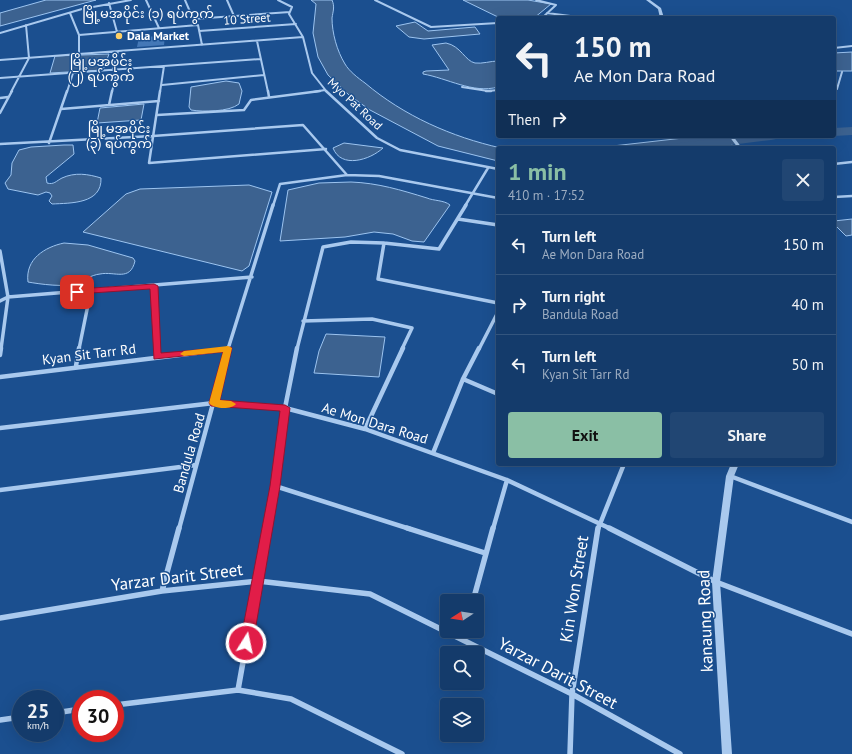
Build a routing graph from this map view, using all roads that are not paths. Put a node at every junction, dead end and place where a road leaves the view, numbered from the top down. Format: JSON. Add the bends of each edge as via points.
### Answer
{"nodes":[{"id":1,"x":131,"y":0,"type":"edge"},
{"id":2,"x":146,"y":0,"type":"edge"},
{"id":3,"x":185,"y":0,"type":"edge"},
{"id":4,"x":227,"y":0,"type":"edge"},
{"id":5,"x":278,"y":0,"type":"edge"},
{"id":6,"x":375,"y":0,"type":"edge"},
{"id":7,"x":536,"y":0,"type":"edge"},
{"id":8,"x":648,"y":0,"type":"edge"},
{"id":9,"x":109,"y":3,"type":"junction"},
{"id":10,"x":290,"y":12,"type":"junction"},
{"id":11,"x":70,"y":13,"type":"junction"},
{"id":12,"x":547,"y":13,"type":"junction"},
{"id":13,"x":234,"y":16,"type":"junction"},
{"id":14,"x":544,"y":16,"type":"edge"},
{"id":15,"x":570,"y":16,"type":"edge"},
{"id":16,"x":662,"y":16,"type":"edge"},
{"id":17,"x":193,"y":19,"type":"junction"},
{"id":18,"x":496,"y":23,"type":"edge"},
{"id":19,"x":296,"y":24,"type":"junction"},
{"id":20,"x":26,"y":25,"type":"junction"},
{"id":21,"x":196,"y":25,"type":"junction"},
{"id":22,"x":159,"y":28,"type":"junction"},
{"id":23,"x":199,"y":31,"type":"junction"},
{"id":24,"x":117,"y":32,"type":"junction"},
{"id":25,"x":0,"y":33,"type":"edge"},
{"id":26,"x":79,"y":35,"type":"junction"},
{"id":27,"x":303,"y":37,"type":"junction"},
{"id":28,"x":257,"y":41,"type":"junction"},
{"id":29,"x":202,"y":45,"type":"junction"},
{"id":30,"x":852,"y":46,"type":"edge"},
{"id":31,"x":836,"y":48,"type":"edge"},
{"id":32,"x":118,"y":51,"type":"junction"},
{"id":33,"x":79,"y":53,"type":"junction"},
{"id":34,"x":29,"y":58,"type":"junction"},
{"id":35,"x":261,"y":59,"type":"junction"},
{"id":36,"x":0,"y":60,"type":"edge"},
{"id":37,"x":164,"y":66,"type":"junction"},
{"id":38,"x":113,"y":70,"type":"junction"},
{"id":39,"x":117,"y":70,"type":"junction"},
{"id":40,"x":842,"y":72,"type":"dead end"},
{"id":41,"x":73,"y":73,"type":"junction"},
{"id":42,"x":264,"y":75,"type":"junction"},
{"id":43,"x":19,"y":77,"type":"junction"},
{"id":44,"x":0,"y":78,"type":"edge"},
{"id":45,"x":162,"y":85,"type":"junction"},
{"id":46,"x":462,"y":87,"type":"dead end"},
{"id":47,"x":836,"y":89,"type":"edge"},
{"id":48,"x":325,"y":90,"type":"junction"},
{"id":49,"x":496,"y":90,"type":"edge"},
{"id":50,"x":269,"y":97,"type":"junction"},
{"id":51,"x":0,"y":98,"type":"edge"},
{"id":52,"x":8,"y":98,"type":"junction"},
{"id":53,"x":159,"y":101,"type":"junction"},
{"id":54,"x":109,"y":105,"type":"junction"},
{"id":55,"x":61,"y":109,"type":"junction"},
{"id":56,"x":0,"y":113,"type":"edge"},
{"id":57,"x":157,"y":115,"type":"junction"},
{"id":58,"x":153,"y":136,"type":"junction"},
{"id":59,"x":49,"y":143,"type":"junction"},
{"id":60,"x":0,"y":144,"type":"edge"},
{"id":61,"x":326,"y":150,"type":"junction"},
{"id":62,"x":852,"y":162,"type":"edge"},
{"id":63,"x":836,"y":164,"type":"edge"},
{"id":64,"x":488,"y":168,"type":"junction"},
{"id":65,"x":496,"y":169,"type":"edge"},
{"id":66,"x":347,"y":175,"type":"junction"},
{"id":67,"x":474,"y":194,"type":"junction"},
{"id":68,"x":852,"y":196,"type":"edge"},
{"id":69,"x":496,"y":198,"type":"edge"},
{"id":70,"x":836,"y":198,"type":"edge"},
{"id":71,"x":458,"y":219,"type":"junction"},
{"id":72,"x":496,"y":225,"type":"edge"},
{"id":73,"x":384,"y":242,"type":"junction"},
{"id":74,"x":0,"y":251,"type":"edge"},
{"id":75,"x":252,"y":277,"type":"junction"},
{"id":76,"x":154,"y":286,"type":"junction"},
{"id":77,"x":90,"y":290,"type":"junction"},
{"id":78,"x":8,"y":297,"type":"junction"},
{"id":79,"x":0,"y":301,"type":"edge"},
{"id":80,"x":496,"y":303,"type":"edge"},
{"id":81,"x":496,"y":316,"type":"edge"},
{"id":82,"x":303,"y":322,"type":"junction"},
{"id":83,"x":228,"y":348,"type":"junction"},
{"id":84,"x":0,"y":355,"type":"edge"},
{"id":85,"x":157,"y":357,"type":"junction"},
{"id":86,"x":76,"y":366,"type":"junction"},
{"id":87,"x":0,"y":377,"type":"edge"},
{"id":88,"x":463,"y":379,"type":"junction"},
{"id":89,"x":496,"y":393,"type":"edge"},
{"id":90,"x":214,"y":403,"type":"junction"},
{"id":91,"x":285,"y":408,"type":"junction"},
{"id":92,"x":0,"y":428,"type":"edge"},
{"id":93,"x":365,"y":429,"type":"junction"},
{"id":94,"x":433,"y":453,"type":"junction"},
{"id":95,"x":196,"y":465,"type":"junction"},
{"id":96,"x":623,"y":466,"type":"edge"},
{"id":97,"x":734,"y":466,"type":"edge"},
{"id":98,"x":730,"y":476,"type":"junction"},
{"id":99,"x":507,"y":480,"type":"junction"},
{"id":100,"x":275,"y":486,"type":"junction"},
{"id":101,"x":0,"y":490,"type":"edge"},
{"id":102,"x":852,"y":522,"type":"edge"},
{"id":103,"x":599,"y":523,"type":"junction"},
{"id":104,"x":485,"y":553,"type":"junction"},
{"id":105,"x":258,"y":581,"type":"junction"},
{"id":106,"x":716,"y":582,"type":"junction"},
{"id":107,"x":162,"y":591,"type":"junction"},
{"id":108,"x":475,"y":594,"type":"edge"},
{"id":109,"x":0,"y":618,"type":"edge"},
{"id":110,"x":852,"y":634,"type":"edge"},
{"id":111,"x":464,"y":640,"type":"joint"},
{"id":112,"x":238,"y":690,"type":"junction"},
{"id":113,"x":572,"y":694,"type":"junction"},
{"id":114,"x":124,"y":704,"type":"edge"},
{"id":115,"x":12,"y":718,"type":"edge"},
{"id":116,"x":0,"y":720,"type":"edge"},
{"id":117,"x":402,"y":754,"type":"edge"},
{"id":118,"x":570,"y":754,"type":"edge"},
{"id":119,"x":680,"y":754,"type":"edge"},
{"id":120,"x":727,"y":754,"type":"edge"}],
"edges":[{"from":1,"to":9,"type":"street"},
{"from":2,"to":22,"type":"street"},
{"from":3,"to":17,"type":"street"},
{"from":4,"to":13,"type":"street"},
{"from":5,"to":10,"type":"street","name":"Myo Pat Road","via":[[292,7]]},
{"from":6,"to":18,"type":"street","via":[[429,26]]},
{"from":7,"to":12,"type":"street","via":[[556,5]]},
{"from":8,"to":16,"type":"street","via":[[660,9]]},
{"from":9,"to":11,"type":"street"},
{"from":9,"to":24,"type":"street"},
{"from":10,"to":13,"type":"street"},
{"from":10,"to":19,"type":"street","name":"Myo Pat Road"},
{"from":11,"to":20,"type":"street"},
{"from":11,"to":26,"type":"street"},
{"from":12,"to":14,"type":"street"},
{"from":12,"to":15,"type":"street"},
{"from":13,"to":17,"type":"street"},
{"from":17,"to":21,"type":"street"},
{"from":19,"to":23,"type":"street","name":"10 Street"},
{"from":19,"to":27,"type":"street","name":"Myo Pat Road"},
{"from":20,"to":25,"type":"street"},
{"from":20,"to":34,"type":"street"},
{"from":21,"to":22,"type":"street"},
{"from":21,"to":23,"type":"street"},
{"from":22,"to":24,"type":"street"},
{"from":23,"to":29,"type":"street"},
{"from":24,"to":26,"type":"street"},
{"from":26,"to":33,"type":"street"},
{"from":27,"to":28,"type":"street"},
{"from":27,"to":48,"type":"street","name":"Myo Pat Road","via":[[312,73]]},
{"from":28,"to":29,"type":"street"},
{"from":28,"to":35,"type":"street"},
{"from":29,"to":32,"type":"street"},
{"from":30,"to":31,"type":"street"},
{"from":32,"to":33,"type":"street"},
{"from":32,"to":38,"type":"street"},
{"from":33,"to":34,"type":"street"},
{"from":34,"to":36,"type":"street"},
{"from":34,"to":43,"type":"street"},
{"from":35,"to":37,"type":"street"},
{"from":35,"to":42,"type":"street"},
{"from":37,"to":39,"type":"street"},
{"from":37,"to":45,"type":"street"},
{"from":38,"to":39,"type":"street"},
{"from":38,"to":41,"type":"street"},
{"from":39,"to":54,"type":"street"},
{"from":40,"to":47,"type":"street"},
{"from":41,"to":43,"type":"street"},
{"from":41,"to":55,"type":"street"},
{"from":42,"to":45,"type":"street"},
{"from":42,"to":50,"type":"street"},
{"from":43,"to":44,"type":"street"},
{"from":43,"to":52,"type":"street"},
{"from":45,"to":53,"type":"street"},
{"from":46,"to":49,"type":"street"},
{"from":48,"to":50,"type":"street"},
{"from":48,"to":64,"type":"street","name":"Myo Pat Road","via":[[377,138],[400,150]]},
{"from":50,"to":57,"type":"street","via":[[251,100],[244,110]]},
{"from":51,"to":52,"type":"street"},
{"from":52,"to":56,"type":"street"},
{"from":53,"to":54,"type":"street"},
{"from":53,"to":57,"type":"street"},
{"from":54,"to":55,"type":"street"},
{"from":55,"to":59,"type":"street"},
{"from":57,"to":58,"type":"street"},
{"from":58,"to":59,"type":"street"},
{"from":58,"to":61,"type":"street","via":[[303,125]]},
{"from":58,"to":61,"type":"street","via":[[148,163]]},
{"from":59,"to":60,"type":"street"},
{"from":61,"to":66,"type":"street"},
{"from":62,"to":63,"type":"street"},
{"from":64,"to":65,"type":"street","name":"Myo Pat Road"},
{"from":64,"to":67,"type":"street"},
{"from":66,"to":67,"type":"street","via":[[379,176]]},
{"from":66,"to":75,"type":"street","name":"Bandula Road","via":[[280,184]]},
{"from":67,"to":69,"type":"street"},
{"from":67,"to":71,"type":"street"},
{"from":68,"to":70,"type":"street"},
{"from":71,"to":72,"type":"street"},
{"from":71,"to":73,"type":"street","via":[[439,248]]},
{"from":73,"to":80,"type":"street","via":[[378,279]]},
{"from":73,"to":82,"type":"street","via":[[351,242],[323,247]]},
{"from":74,"to":78,"type":"street"},
{"from":75,"to":76,"type":"street"},
{"from":75,"to":83,"type":"street","name":"Bandula Road"},
{"from":76,"to":77,"type":"street"},
{"from":76,"to":85,"type":"street"},
{"from":77,"to":78,"type":"street"},
{"from":77,"to":86,"type":"street"},
{"from":78,"to":79,"type":"street"},
{"from":78,"to":84,"type":"street"},
{"from":81,"to":88,"type":"street"},
{"from":82,"to":91,"type":"street"},
{"from":82,"to":93,"type":"street","via":[[372,319],[412,328]]},
{"from":83,"to":85,"type":"street","name":"Kyan Sit Tarr Rd"},
{"from":83,"to":90,"type":"street","name":"Bandula Road"},
{"from":85,"to":86,"type":"street","name":"Kyan Sit Tarr Rd"},
{"from":86,"to":87,"type":"street","name":"Kyan Sit Tarr Rd"},
{"from":88,"to":89,"type":"street"},
{"from":88,"to":94,"type":"street"},
{"from":90,"to":91,"type":"street","name":"Ae Mon Dara Road"},
{"from":90,"to":92,"type":"street","name":"Ae Mon Dara Road"},
{"from":90,"to":95,"type":"street","name":"Bandula Road"},
{"from":91,"to":93,"type":"street","name":"Ae Mon Dara Road"},
{"from":91,"to":100,"type":"street"},
{"from":93,"to":94,"type":"street","name":"Ae Mon Dara Road"},
{"from":94,"to":99,"type":"street","name":"Ae Mon Dara Road"},
{"from":95,"to":101,"type":"street"},
{"from":95,"to":107,"type":"street","name":"Bandula Road"},
{"from":96,"to":103,"type":"street","name":"Kin Won Street"},
{"from":97,"to":98,"type":"street","name":"kanaung Road"},
{"from":98,"to":102,"type":"street"},
{"from":98,"to":106,"type":"street","name":"kanaung Road"},
{"from":99,"to":103,"type":"street","name":"Ae Mon Dara Road"},
{"from":99,"to":104,"type":"street"},
{"from":100,"to":104,"type":"street"},
{"from":100,"to":105,"type":"street"},
{"from":103,"to":106,"type":"street","name":"Ae Mon Dara Road"},
{"from":103,"to":113,"type":"street","name":"Kin Won Street"},
{"from":104,"to":108,"type":"street"},
{"from":105,"to":107,"type":"street","name":"Yarzar Darit Street"},
{"from":105,"to":111,"type":"street","name":"Yarzar Darit Street","via":[[370,594]]},
{"from":105,"to":112,"type":"street"},
{"from":106,"to":110,"type":"street","name":"Ae Mon Dara Road"},
{"from":106,"to":120,"type":"street","name":"kanaung Road"},
{"from":107,"to":109,"type":"street","name":"Yarzar Darit Street"},
{"from":111,"to":113,"type":"street","name":"Yarzar Darit Street"},
{"from":112,"to":114,"type":"street"},
{"from":112,"to":117,"type":"street","via":[[291,699]]},
{"from":113,"to":118,"type":"street","name":"Kin Won Street"},
{"from":113,"to":119,"type":"street","name":"Yarzar Darit Street"},
{"from":115,"to":116,"type":"street"}]}
